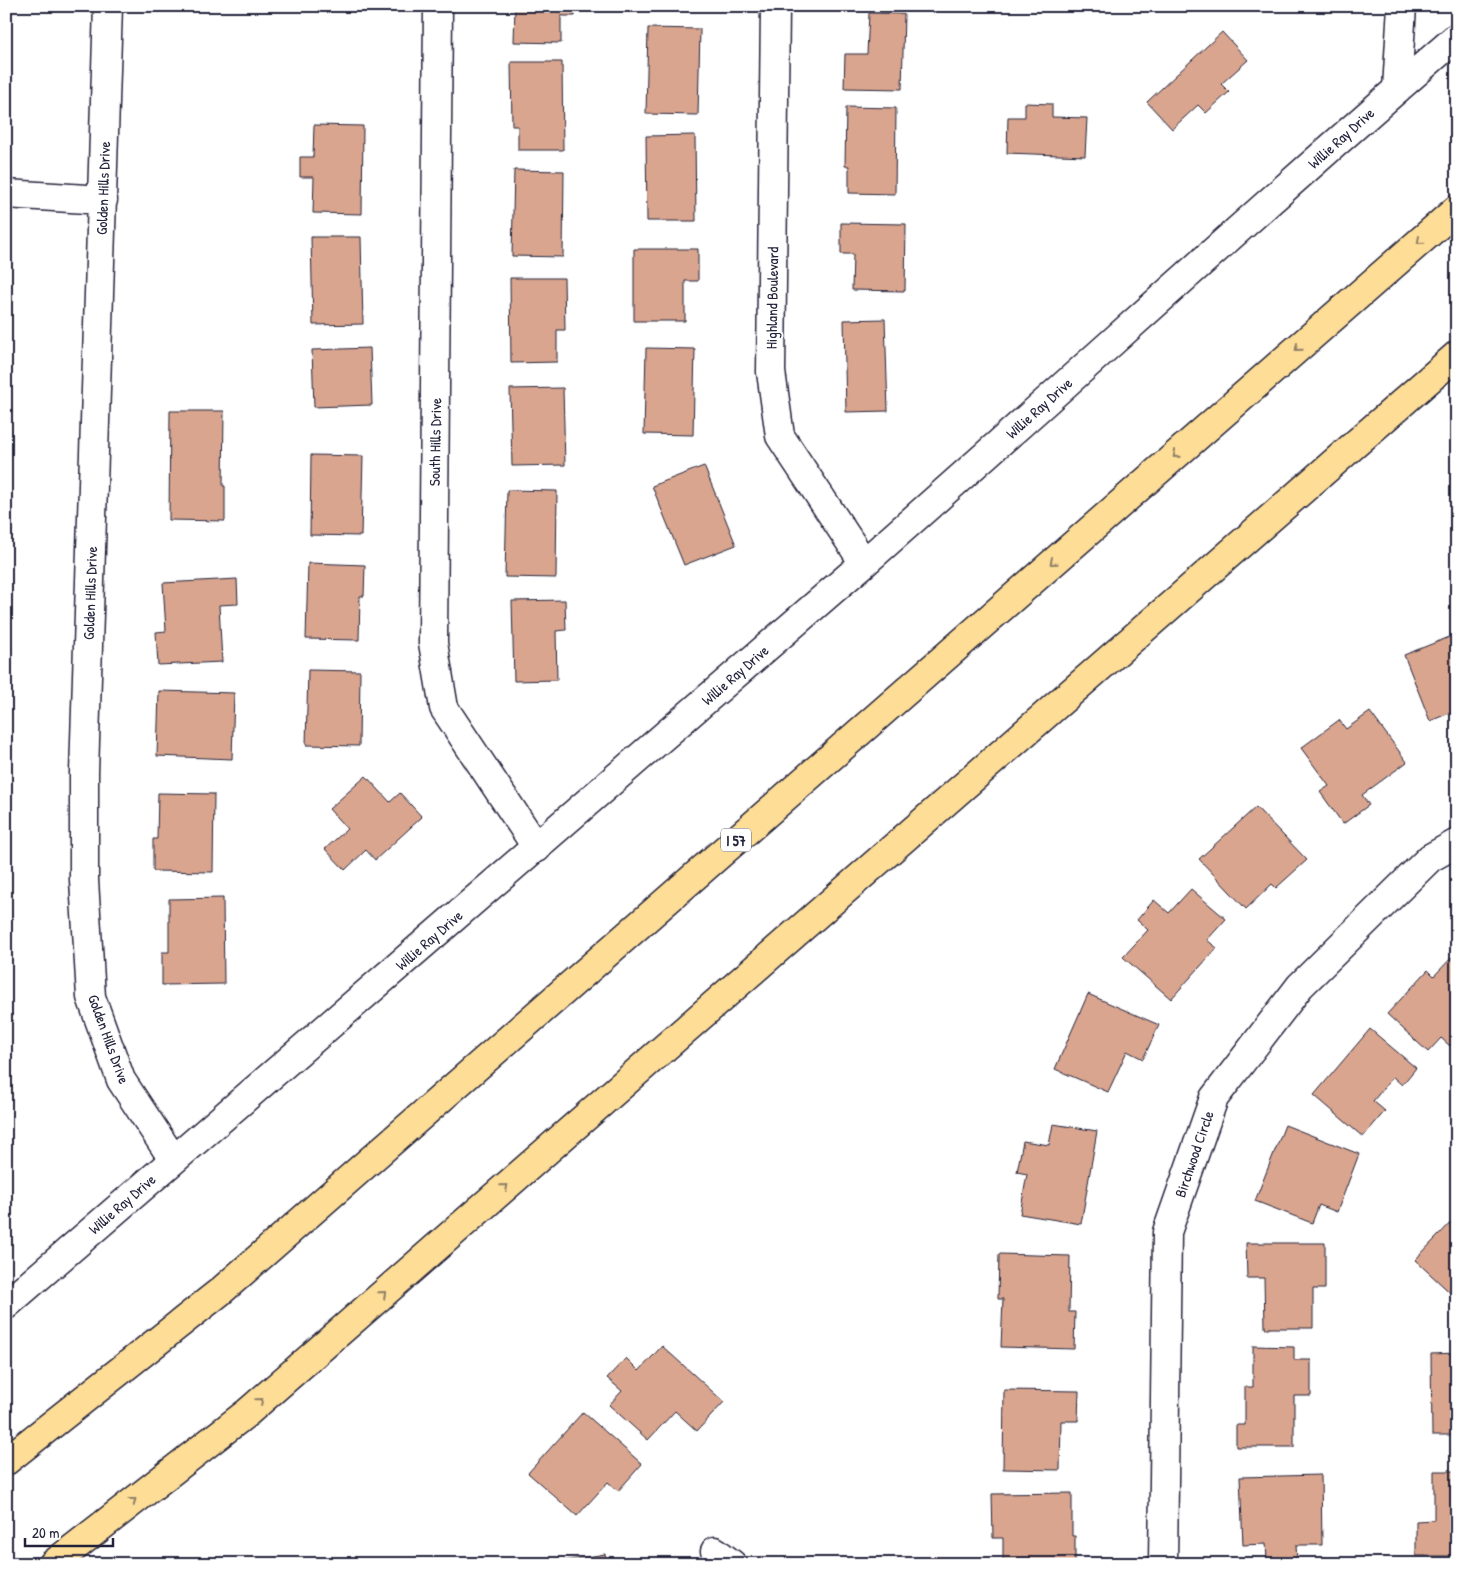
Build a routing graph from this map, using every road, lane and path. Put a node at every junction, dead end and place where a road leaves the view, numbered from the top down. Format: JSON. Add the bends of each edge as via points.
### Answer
{"nodes":[{"id":1,"x":108,"y":6,"type":"edge"},
{"id":2,"x":438,"y":6,"type":"edge"},
{"id":3,"x":775,"y":6,"type":"edge"},
{"id":4,"x":1402,"y":6,"type":"edge"},
{"id":5,"x":1457,"y":37,"type":"edge"},
{"id":6,"x":1396,"y":89,"type":"junction"},
{"id":7,"x":6,"y":194,"type":"edge"},
{"id":8,"x":102,"y":200,"type":"junction"},
{"id":9,"x":1457,"y":208,"type":"edge"},
{"id":10,"x":1457,"y":355,"type":"edge"},
{"id":11,"x":864,"y":563,"type":"junction"},
{"id":12,"x":1457,"y":843,"type":"edge"},
{"id":13,"x":537,"y":848,"type":"junction"},
{"id":14,"x":173,"y":1159,"type":"junction"},
{"id":15,"x":6,"y":1305,"type":"edge"},
{"id":16,"x":6,"y":1461,"type":"edge"},
{"id":17,"x":53,"y":1564,"type":"edge"},
{"id":18,"x":1163,"y":1564,"type":"edge"}],
"edges":[{"from":1,"to":8,"type":"street","name":"Golden Hills Drive"},
{"from":2,"to":13,"type":"street","name":"South Hills Drive","via":[[433,643],[444,708]]},
{"from":3,"to":11,"type":"street","name":"Highland Boulevard","via":[[771,372],[780,436]]},
{"from":4,"to":6,"type":"street"},
{"from":5,"to":6,"type":"street","name":"Willie Ray Drive"},
{"from":6,"to":11,"type":"street","name":"Willie Ray Drive"},
{"from":7,"to":8,"type":"street"},
{"from":8,"to":14,"type":"street","name":"Golden Hills Drive","via":[[84,773],[84,880],[91,997],[120,1080]]},
{"from":9,"to":16,"type":"highway","number":"I 57","one_way":true,"via":[[221,1290]]},
{"from":17,"to":10,"type":"highway","one_way":true,"via":[[255,1405]]},
{"from":11,"to":13,"type":"street","name":"Willie Ray Drive"},
{"from":12,"to":18,"type":"street","name":"Birchwood Circle","via":[[1430,858],[1300,986],[1214,1098],[1167,1232]]},
{"from":13,"to":14,"type":"street","name":"Willie Ray Drive"},
{"from":14,"to":15,"type":"street","name":"Willie Ray Drive"}]}
